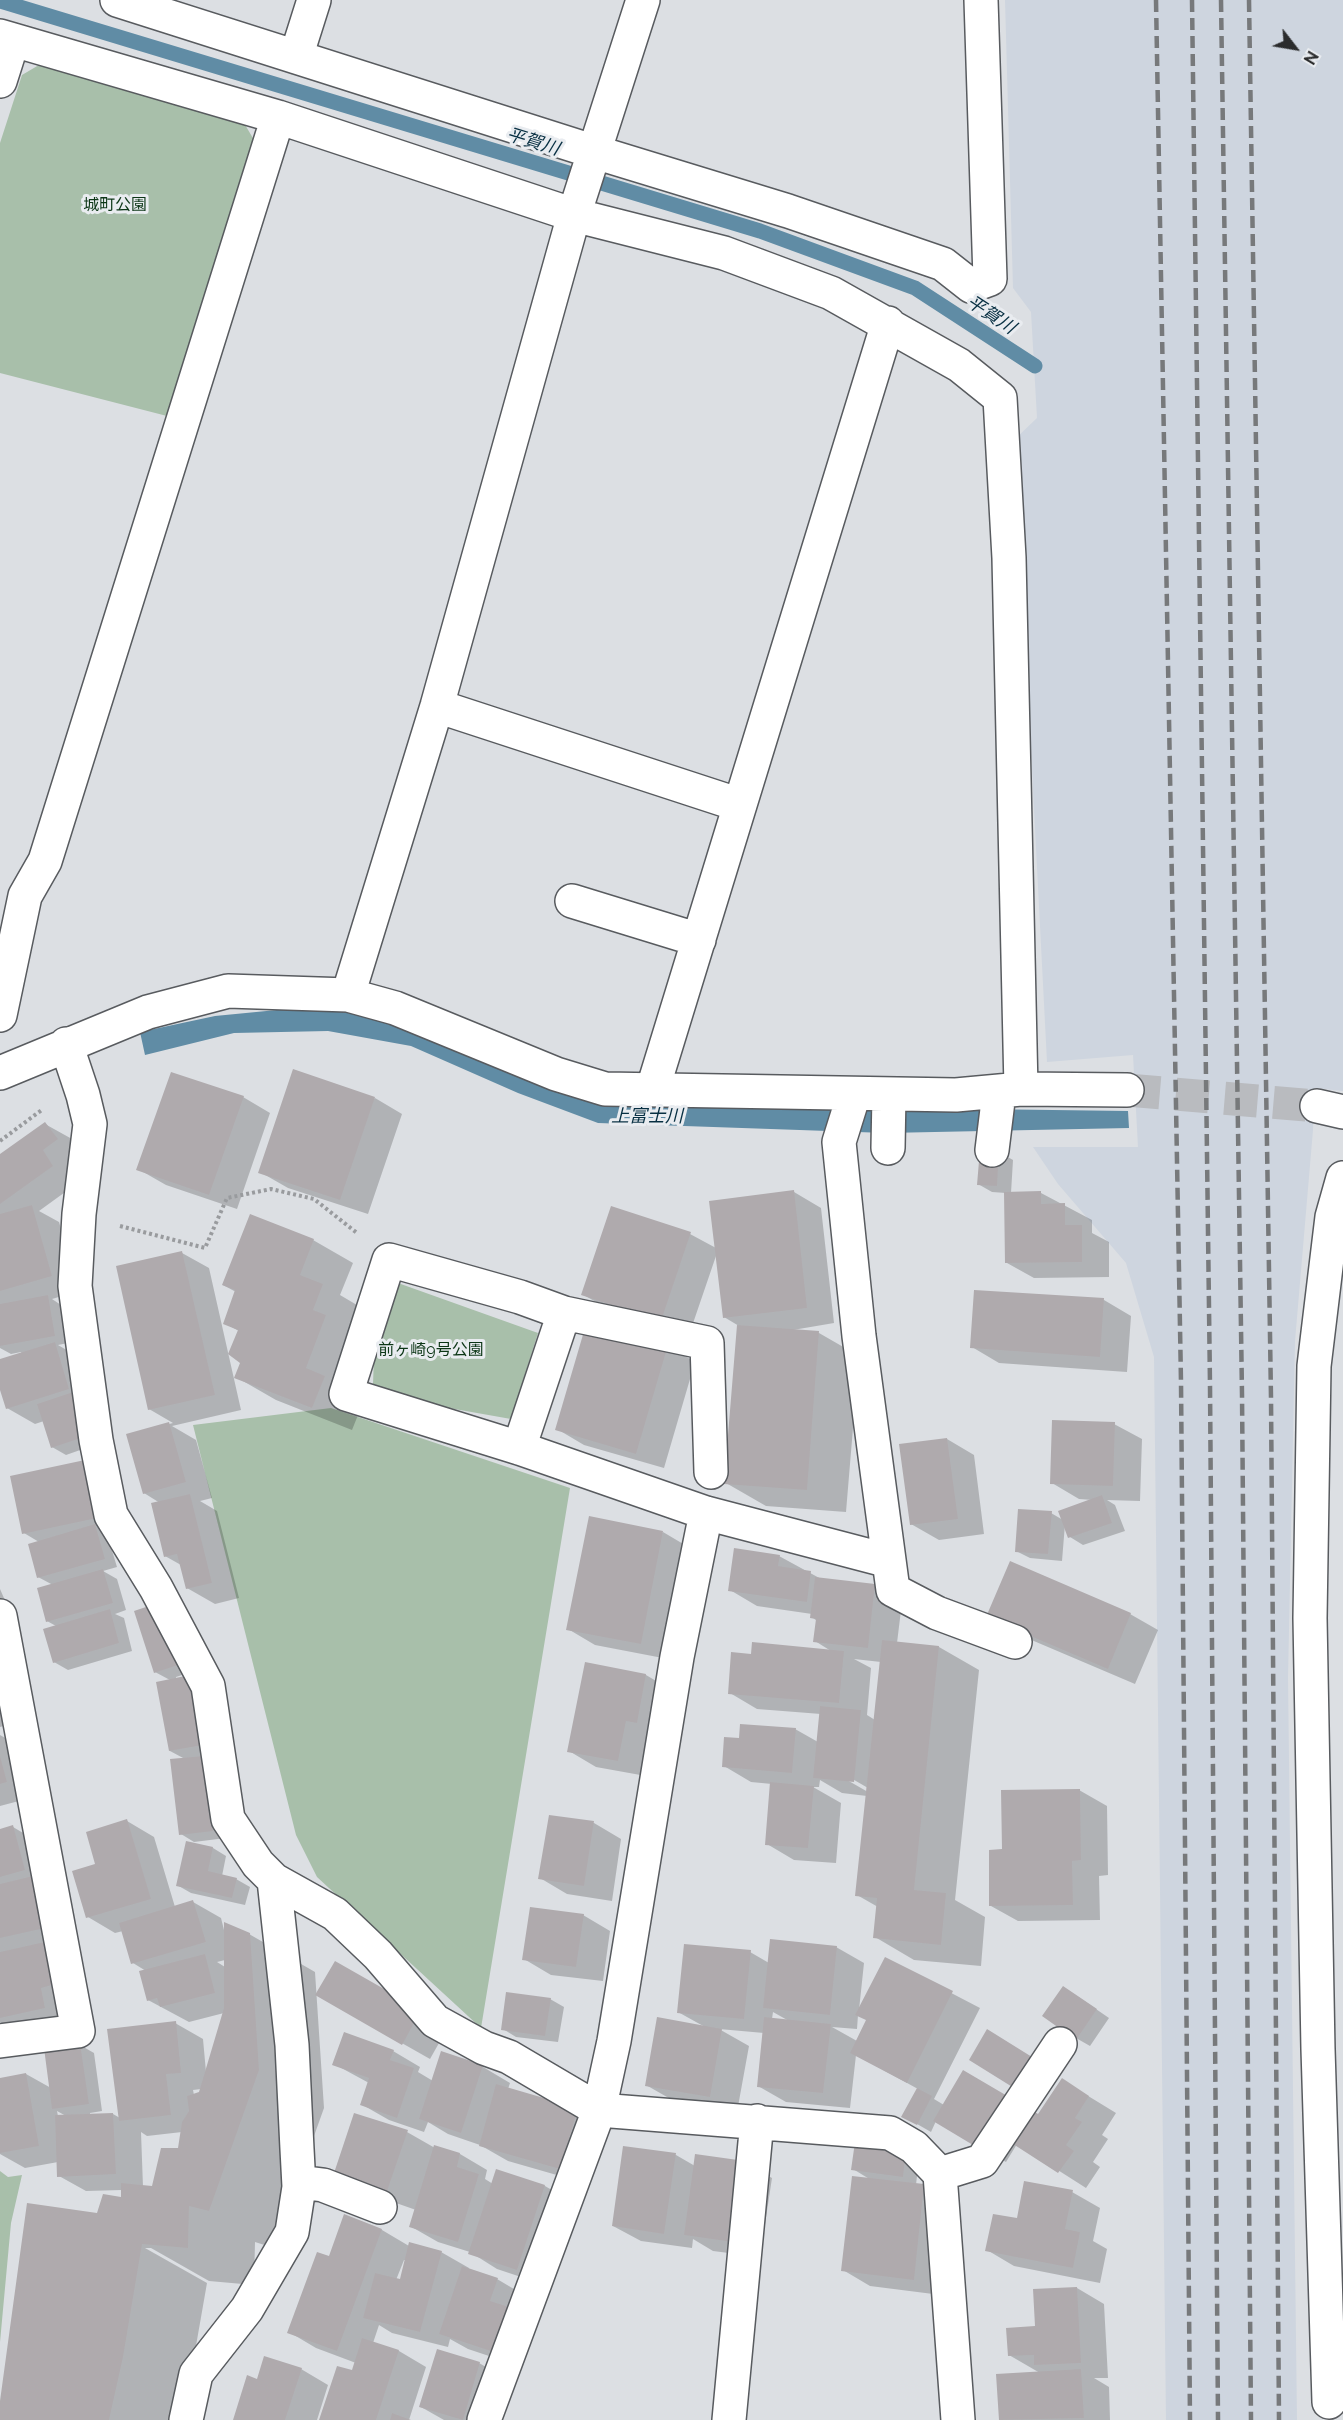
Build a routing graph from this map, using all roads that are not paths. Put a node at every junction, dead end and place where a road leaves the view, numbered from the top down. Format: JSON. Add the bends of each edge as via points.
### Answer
{"nodes":[{"id":1,"x":117,"y":0,"type":"edge"},
{"id":2,"x":314,"y":0,"type":"edge"},
{"id":3,"x":643,"y":0,"type":"edge"},
{"id":4,"x":981,"y":0,"type":"edge"},
{"id":5,"x":7,"y":38,"type":"edge"},
{"id":6,"x":297,"y":57,"type":"junction"},
{"id":7,"x":0,"y":81,"type":"edge"},
{"id":8,"x":278,"y":117,"type":"junction"},
{"id":9,"x":595,"y":152,"type":"junction"},
{"id":10,"x":574,"y":215,"type":"junction"},
{"id":11,"x":888,"y":323,"type":"junction"},
{"id":12,"x":437,"y":706,"type":"junction"},
{"id":13,"x":740,"y":805,"type":"junction"},
{"id":14,"x":572,"y":901,"type":"dead end"},
{"id":15,"x":699,"y":940,"type":"junction"},
{"id":16,"x":348,"y":995,"type":"junction"},
{"id":17,"x":0,"y":1014,"type":"edge"},
{"id":18,"x":66,"y":1044,"type":"junction"},
{"id":19,"x":0,"y":1073,"type":"edge"},
{"id":20,"x":653,"y":1088,"type":"junction"},
{"id":21,"x":1127,"y":1090,"type":"tunnel mouth"},
{"id":22,"x":1006,"y":1093,"type":"junction"},
{"id":23,"x":854,"y":1094,"type":"junction"},
{"id":24,"x":889,"y":1096,"type":"junction"},
{"id":25,"x":888,"y":1148,"type":"dead end"},
{"id":26,"x":992,"y":1150,"type":"dead end"},
{"id":27,"x":1343,"y":1178,"type":"edge"},
{"id":28,"x":564,"y":1313,"type":"junction"},
{"id":29,"x":519,"y":1448,"type":"junction"},
{"id":30,"x":711,"y":1472,"type":"dead end"},
{"id":31,"x":706,"y":1513,"type":"junction"},
{"id":32,"x":889,"y":1561,"type":"junction"},
{"id":33,"x":0,"y":1616,"type":"edge"},
{"id":34,"x":1015,"y":1642,"type":"dead end"},
{"id":35,"x":274,"y":1880,"type":"junction"},
{"id":36,"x":0,"y":2041,"type":"edge"},
{"id":37,"x":1060,"y":2044,"type":"dead end"},
{"id":38,"x":599,"y":2110,"type":"junction"},
{"id":39,"x":757,"y":2121,"type":"junction"},
{"id":40,"x":940,"y":2174,"type":"junction"},
{"id":41,"x":299,"y":2182,"type":"junction"},
{"id":42,"x":380,"y":2207,"type":"dead end"},
{"id":43,"x":1334,"y":2409,"type":"edge"},
{"id":44,"x":186,"y":2420,"type":"edge"},
{"id":45,"x":484,"y":2420,"type":"edge"},
{"id":46,"x":729,"y":2420,"type":"edge"},
{"id":47,"x":958,"y":2420,"type":"edge"}],
"edges":[{"from":1,"to":6,"type":"street"},
{"from":2,"to":6,"type":"street"},
{"from":3,"to":9,"type":"street"},
{"from":4,"to":9,"type":"street","via":[[990,279],[971,286],[943,264],[789,211]]},
{"from":5,"to":7,"type":"street"},
{"from":5,"to":8,"type":"street"},
{"from":6,"to":9,"type":"street"},
{"from":8,"to":10,"type":"street"},
{"from":8,"to":17,"type":"street","via":[[45,861],[25,896]]},
{"from":9,"to":10,"type":"street"},
{"from":10,"to":11,"type":"street","via":[[724,253],[831,293]]},
{"from":10,"to":12,"type":"street"},
{"from":11,"to":13,"type":"street"},
{"from":11,"to":22,"type":"street","via":[[959,365],[1000,398],[1010,592]]},
{"from":12,"to":13,"type":"street"},
{"from":12,"to":16,"type":"street"},
{"from":13,"to":15,"type":"street"},
{"from":14,"to":15,"type":"street"},
{"from":15,"to":20,"type":"street"},
{"from":16,"to":18,"type":"street","via":[[228,991],[148,1011]]},
{"from":16,"to":20,"type":"street","via":[[395,1008],[556,1074],[605,1089]]},
{"from":18,"to":19,"type":"street"},
{"from":18,"to":35,"type":"street","via":[[90,1124],[75,1286],[96,1440],[111,1515],[167,1607],[208,1686],[228,1819]]},
{"from":20,"to":23,"type":"street"},
{"from":21,"to":22,"type":"street"},
{"from":22,"to":24,"type":"street"},
{"from":22,"to":26,"type":"street"},
{"from":23,"to":24,"type":"street"},
{"from":23,"to":32,"type":"street","via":[[839,1142]]},
{"from":24,"to":25,"type":"street"},
{"from":27,"to":43,"type":"street","via":[[1332,1217],[1314,1366],[1310,1618],[1318,2037]]},
{"from":28,"to":29,"type":"street"},
{"from":28,"to":29,"type":"street","via":[[389,1260],[346,1394]]},
{"from":28,"to":30,"type":"street","via":[[708,1343],[703,1409]]},
{"from":29,"to":31,"type":"street"},
{"from":31,"to":32,"type":"street"},
{"from":31,"to":38,"type":"street"},
{"from":32,"to":34,"type":"street","via":[[893,1590],[937,1613]]},
{"from":33,"to":36,"type":"street","via":[[78,2031]]},
{"from":35,"to":38,"type":"street","via":[[335,1914],[378,1955],[435,2021],[509,2057]]},
{"from":35,"to":41,"type":"street","via":[[292,2045]]},
{"from":37,"to":40,"type":"street","via":[[982,2160]]},
{"from":38,"to":39,"type":"street"},
{"from":38,"to":45,"type":"street"},
{"from":39,"to":40,"type":"street","via":[[890,2133],[914,2147]]},
{"from":39,"to":46,"type":"street"},
{"from":40,"to":47,"type":"street"},
{"from":41,"to":42,"type":"street","via":[[323,2185]]},
{"from":41,"to":44,"type":"street","via":[[292,2232],[247,2309],[196,2374]]}]}
